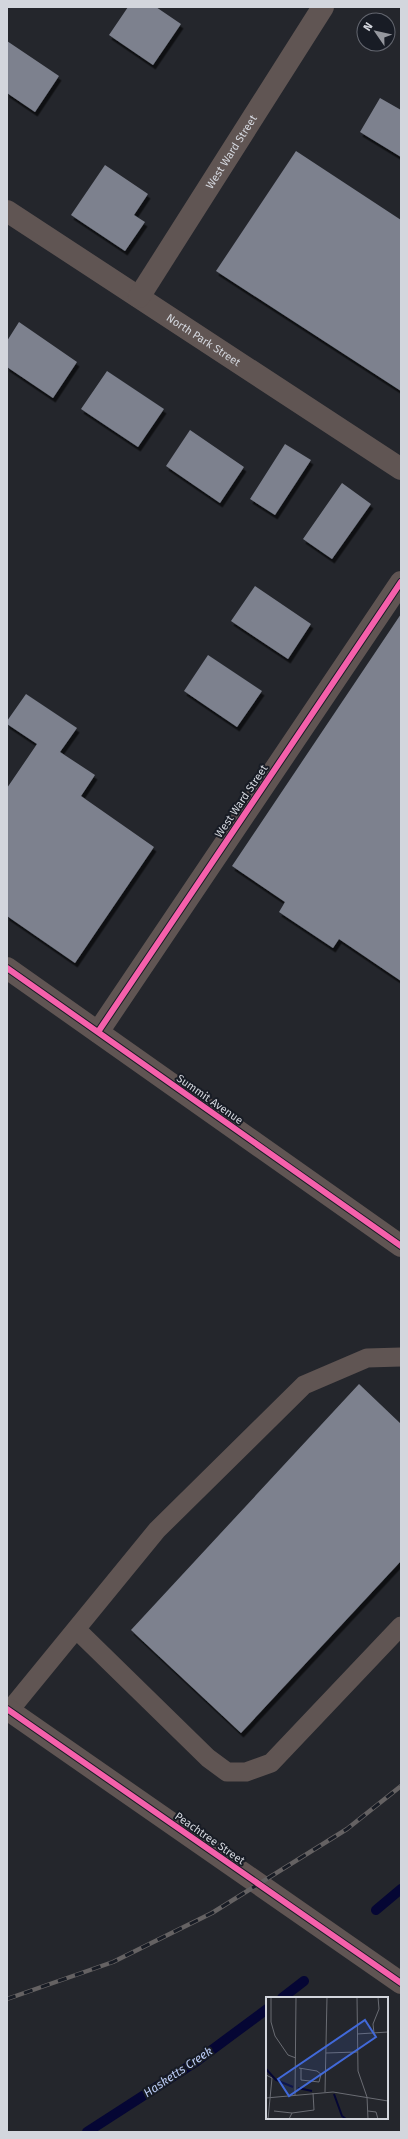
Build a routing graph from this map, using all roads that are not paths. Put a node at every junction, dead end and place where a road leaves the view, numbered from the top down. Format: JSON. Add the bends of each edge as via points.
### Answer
{"nodes":[{"id":1,"x":323,"y":7,"type":"edge"},
{"id":2,"x":7,"y":211,"type":"edge"},
{"id":3,"x":139,"y":297,"type":"junction"},
{"id":4,"x":401,"y":469,"type":"edge"},
{"id":5,"x":401,"y":582,"type":"edge"},
{"id":6,"x":7,"y":968,"type":"edge"},
{"id":7,"x":98,"y":1032,"type":"junction"},
{"id":8,"x":401,"y":1246,"type":"edge"},
{"id":9,"x":401,"y":1358,"type":"edge"},
{"id":10,"x":401,"y":1626,"type":"edge"},
{"id":11,"x":76,"y":1629,"type":"junction"},
{"id":12,"x":8,"y":1710,"type":"edge"},
{"id":13,"x":401,"y":1983,"type":"edge"}],
"edges":[{"from":1,"to":3,"type":"street","name":"West Ward Street"},
{"from":2,"to":3,"type":"street","name":"North Park Street"},
{"from":3,"to":4,"type":"street","name":"North Park Street"},
{"from":5,"to":7,"type":"street","name":"West Ward Street"},
{"from":6,"to":7,"type":"street","name":"Summit Avenue"},
{"from":7,"to":8,"type":"street","name":"Summit Avenue"},
{"from":9,"to":11,"type":"lane","via":[[367,1358],[304,1385],[157,1530]]},
{"from":10,"to":11,"type":"lane","via":[[271,1763],[246,1772],[227,1772],[208,1758]]},
{"from":11,"to":12,"type":"lane"},
{"from":12,"to":13,"type":"street","name":"Peachtree Street"}]}
